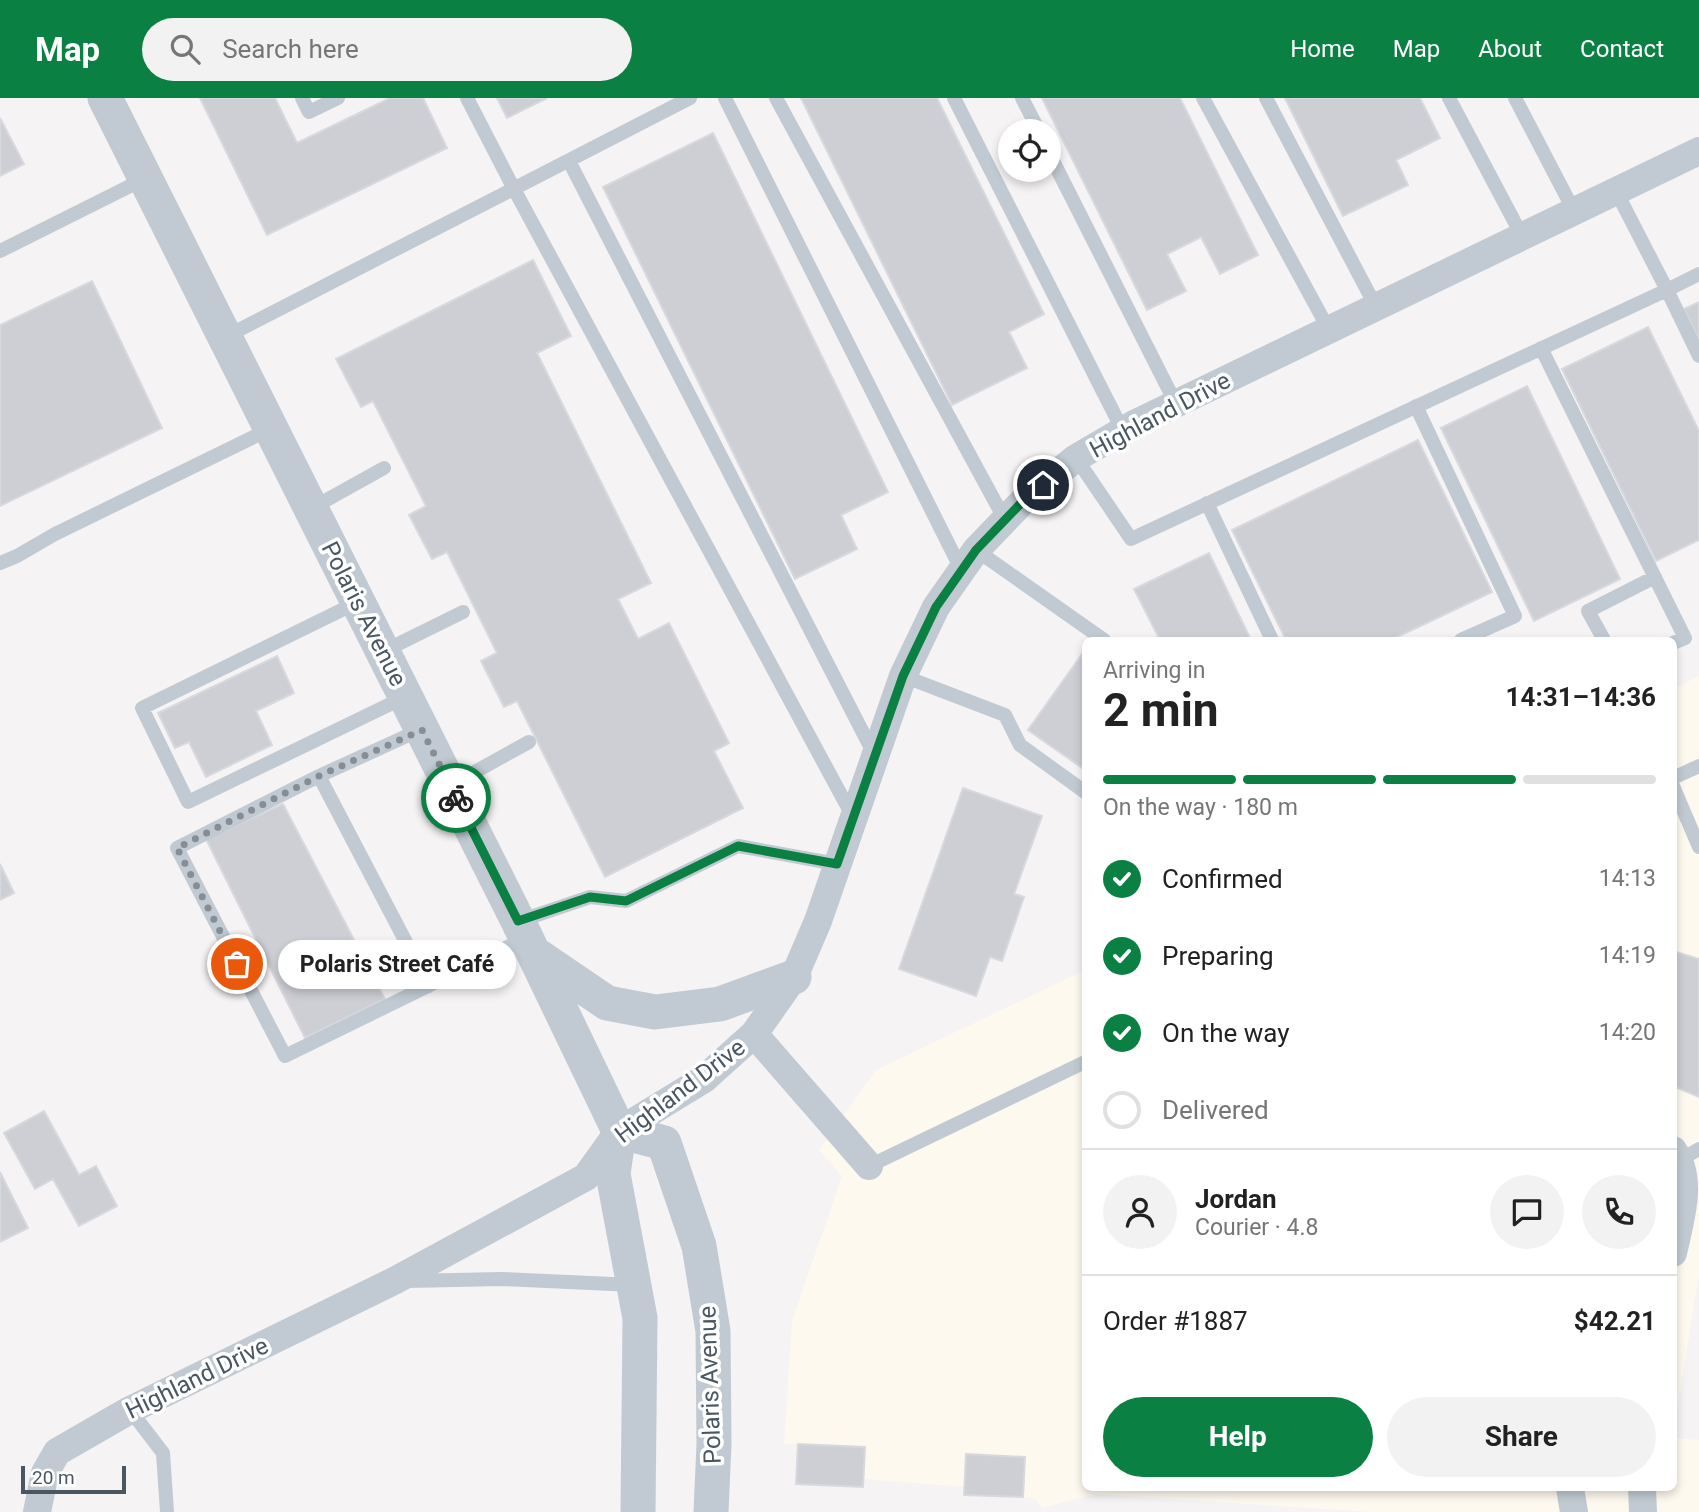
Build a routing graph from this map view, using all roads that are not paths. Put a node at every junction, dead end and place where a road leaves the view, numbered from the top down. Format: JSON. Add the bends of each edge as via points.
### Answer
{"nodes":[{"id":1,"x":105,"y":98,"type":"edge"},
{"id":2,"x":302,"y":98,"type":"edge"},
{"id":3,"x":338,"y":98,"type":"edge"},
{"id":4,"x":467,"y":98,"type":"edge"},
{"id":5,"x":690,"y":98,"type":"edge"},
{"id":6,"x":725,"y":98,"type":"edge"},
{"id":7,"x":776,"y":98,"type":"edge"},
{"id":8,"x":954,"y":98,"type":"edge"},
{"id":9,"x":1022,"y":98,"type":"edge"},
{"id":10,"x":1203,"y":98,"type":"edge"},
{"id":11,"x":1266,"y":98,"type":"edge"},
{"id":12,"x":1449,"y":98,"type":"edge"},
{"id":13,"x":1515,"y":98,"type":"edge"},
{"id":14,"x":1032,"y":119,"type":"edge"},
{"id":15,"x":1699,"y":151,"type":"edge"},
{"id":16,"x":569,"y":161,"type":"junction"},
{"id":17,"x":1061,"y":177,"type":"edge"},
{"id":18,"x":146,"y":178,"type":"junction"},
{"id":19,"x":514,"y":189,"type":"junction"},
{"id":20,"x":1616,"y":191,"type":"junction"},
{"id":21,"x":1574,"y":211,"type":"junction"},
{"id":22,"x":1522,"y":236,"type":"junction"},
{"id":23,"x":0,"y":251,"type":"edge"},
{"id":24,"x":1699,"y":274,"type":"edge"},
{"id":25,"x":1667,"y":290,"type":"junction"},
{"id":26,"x":1376,"y":307,"type":"junction"},
{"id":27,"x":1329,"y":330,"type":"junction"},
{"id":28,"x":225,"y":337,"type":"junction"},
{"id":29,"x":1541,"y":348,"type":"junction"},
{"id":30,"x":1699,"y":356,"type":"edge"},
{"id":31,"x":1176,"y":404,"type":"junction"},
{"id":32,"x":1416,"y":406,"type":"junction"},
{"id":33,"x":271,"y":428,"type":"junction"},
{"id":34,"x":1123,"y":431,"type":"junction"},
{"id":35,"x":1076,"y":458,"type":"junction"},
{"id":36,"x":384,"y":468,"type":"dead end"},
{"id":37,"x":1207,"y":503,"type":"junction"},
{"id":38,"x":311,"y":508,"type":"junction"},
{"id":39,"x":1004,"y":520,"type":"junction"},
{"id":40,"x":969,"y":561,"type":"junction"},
{"id":41,"x":0,"y":563,"type":"edge"},
{"id":42,"x":1654,"y":577,"type":"junction"},
{"id":43,"x":358,"y":601,"type":"junction"},
{"id":44,"x":463,"y":612,"type":"dead end"},
{"id":45,"x":1099,"y":637,"type":"edge"},
{"id":46,"x":1271,"y":637,"type":"edge"},
{"id":47,"x":1468,"y":637,"type":"edge"},
{"id":48,"x":1602,"y":637,"type":"edge"},
{"id":49,"x":1677,"y":641,"type":"edge"},
{"id":50,"x":383,"y":652,"type":"junction"},
{"id":51,"x":903,"y":676,"type":"junction"},
{"id":52,"x":405,"y":697,"type":"junction"},
{"id":53,"x":422,"y":730,"type":"junction"},
{"id":54,"x":528,"y":742,"type":"dead end"},
{"id":55,"x":876,"y":757,"type":"junction"},
{"id":56,"x":1699,"y":766,"type":"edge"},
{"id":57,"x":319,"y":776,"type":"junction"},
{"id":58,"x":1677,"y":776,"type":"edge"},
{"id":59,"x":450,"y":785,"type":"junction"},
{"id":60,"x":1082,"y":790,"type":"edge"},
{"id":61,"x":1677,"y":795,"type":"edge"},
{"id":62,"x":854,"y":818,"type":"junction"},
{"id":63,"x":1699,"y":847,"type":"edge"},
{"id":64,"x":837,"y":864,"type":"junction"},
{"id":65,"x":526,"y":938,"type":"junction"},
{"id":66,"x":794,"y":977,"type":"junction"},
{"id":67,"x":429,"y":985,"type":"junction"},
{"id":68,"x":754,"y":1034,"type":"junction"},
{"id":69,"x":1082,"y":1063,"type":"edge"},
{"id":70,"x":619,"y":1131,"type":"junction"},
{"id":71,"x":1684,"y":1153,"type":"edge"},
{"id":72,"x":869,"y":1166,"type":"joint"},
{"id":73,"x":1680,"y":1243,"type":"edge"},
{"id":74,"x":394,"y":1281,"type":"junction"},
{"id":75,"x":635,"y":1285,"type":"junction"},
{"id":76,"x":130,"y":1410,"type":"junction"},
{"id":77,"x":1570,"y":1491,"type":"edge"},
{"id":78,"x":1642,"y":1491,"type":"edge"},
{"id":79,"x":37,"y":1512,"type":"edge"},
{"id":80,"x":167,"y":1512,"type":"edge"},
{"id":81,"x":638,"y":1512,"type":"edge"},
{"id":82,"x":711,"y":1512,"type":"edge"},
{"id":83,"x":1574,"y":1512,"type":"edge"},
{"id":84,"x":1643,"y":1512,"type":"edge"}],
"edges":[{"from":1,"to":18,"type":"street","name":"Polaris Avenue"},
{"from":2,"to":3,"type":"lane","via":[[309,112]]},
{"from":4,"to":19,"type":"lane"},
{"from":5,"to":16,"type":"lane"},
{"from":6,"to":40,"type":"lane"},
{"from":7,"to":39,"type":"lane"},
{"from":8,"to":34,"type":"lane"},
{"from":9,"to":14,"type":"lane"},
{"from":10,"to":27,"type":"lane"},
{"from":11,"to":26,"type":"lane"},
{"from":12,"to":22,"type":"lane"},
{"from":13,"to":21,"type":"lane"},
{"from":15,"to":20,"type":"street","name":"Highland Drive"},
{"from":16,"to":19,"type":"lane"},
{"from":16,"to":55,"type":"lane"},
{"from":17,"to":31,"type":"lane"},
{"from":18,"to":23,"type":"lane"},
{"from":18,"to":28,"type":"street","name":"Polaris Avenue"},
{"from":19,"to":28,"type":"lane"},
{"from":19,"to":62,"type":"lane"},
{"from":20,"to":21,"type":"street","name":"Highland Drive"},
{"from":20,"to":25,"type":"lane"},
{"from":21,"to":22,"type":"street","name":"Highland Drive"},
{"from":22,"to":26,"type":"street","name":"Highland Drive"},
{"from":24,"to":25,"type":"lane"},
{"from":25,"to":29,"type":"lane"},
{"from":25,"to":30,"type":"lane"},
{"from":26,"to":27,"type":"street","name":"Highland Drive"},
{"from":27,"to":31,"type":"street","name":"Highland Drive"},
{"from":28,"to":33,"type":"street","name":"Polaris Avenue"},
{"from":29,"to":32,"type":"lane"},
{"from":29,"to":42,"type":"lane"},
{"from":31,"to":34,"type":"street","name":"Highland Drive"},
{"from":32,"to":37,"type":"lane"},
{"from":32,"to":47,"type":"lane","via":[[1515,616]]},
{"from":33,"to":38,"type":"street","name":"Polaris Avenue"},
{"from":33,"to":41,"type":"lane"},
{"from":34,"to":35,"type":"street","name":"Highland Drive"},
{"from":35,"to":37,"type":"lane","via":[[1131,539]]},
{"from":35,"to":39,"type":"street","name":"Highland Drive"},
{"from":36,"to":38,"type":"lane"},
{"from":37,"to":46,"type":"lane"},
{"from":38,"to":43,"type":"street","name":"Polaris Avenue"},
{"from":39,"to":40,"type":"street","name":"Highland Drive"},
{"from":40,"to":45,"type":"lane"},
{"from":40,"to":51,"type":"street","name":"Highland Drive","via":[[936,607]]},
{"from":42,"to":48,"type":"lane","via":[[1588,611]]},
{"from":42,"to":49,"type":"lane","via":[[1685,638]]},
{"from":43,"to":50,"type":"street","name":"Polaris Avenue"},
{"from":43,"to":52,"type":"lane","via":[[142,708],[188,802]]},
{"from":44,"to":50,"type":"lane"},
{"from":50,"to":52,"type":"street","name":"Polaris Avenue"},
{"from":51,"to":55,"type":"street","name":"Highland Drive"},
{"from":51,"to":60,"type":"lane","via":[[1005,715],[1020,746]]},
{"from":52,"to":53,"type":"street","name":"Polaris Avenue"},
{"from":53,"to":57,"type":"lane"},
{"from":53,"to":59,"type":"street","name":"Polaris Avenue"},
{"from":54,"to":59,"type":"lane"},
{"from":55,"to":62,"type":"street","name":"Highland Drive"},
{"from":56,"to":58,"type":"lane"},
{"from":57,"to":67,"type":"lane"},
{"from":57,"to":67,"type":"lane","via":[[177,848],[285,1056]]},
{"from":59,"to":65,"type":"street","name":"Polaris Avenue"},
{"from":61,"to":63,"type":"lane"},
{"from":62,"to":64,"type":"street","name":"Highland Drive"},
{"from":64,"to":65,"type":"lane","via":[[738,846],[626,901],[590,897]]},
{"from":64,"to":66,"type":"street","name":"Highland Drive"},
{"from":65,"to":66,"type":"street","via":[[607,1003],[655,1012],[720,1004]]},
{"from":65,"to":67,"type":"lane"},
{"from":65,"to":70,"type":"street","name":"Polaris Avenue"},
{"from":66,"to":68,"type":"street","name":"Highland Drive"},
{"from":68,"to":70,"type":"street","name":"Highland Drive","via":[[704,1079]]},
{"from":68,"to":72,"type":"street"},
{"from":69,"to":72,"type":"lane"},
{"from":70,"to":74,"type":"street","name":"Highland Drive","via":[[586,1177]]},
{"from":70,"to":75,"type":"street","via":[[613,1174]]},
{"from":70,"to":82,"type":"street","name":"Polaris Avenue","via":[[664,1143],[699,1246],[713,1331]]},
{"from":71,"to":73,"type":"street"},
{"from":74,"to":75,"type":"lane","via":[[502,1279]]},
{"from":74,"to":76,"type":"street","name":"Highland Drive"},
{"from":75,"to":81,"type":"street","via":[[640,1318]]},
{"from":76,"to":79,"type":"street","name":"Highland Drive","via":[[57,1452],[45,1473]]},
{"from":76,"to":80,"type":"lane","via":[[163,1453]]},
{"from":77,"to":83,"type":"street"},
{"from":78,"to":84,"type":"street"}]}
